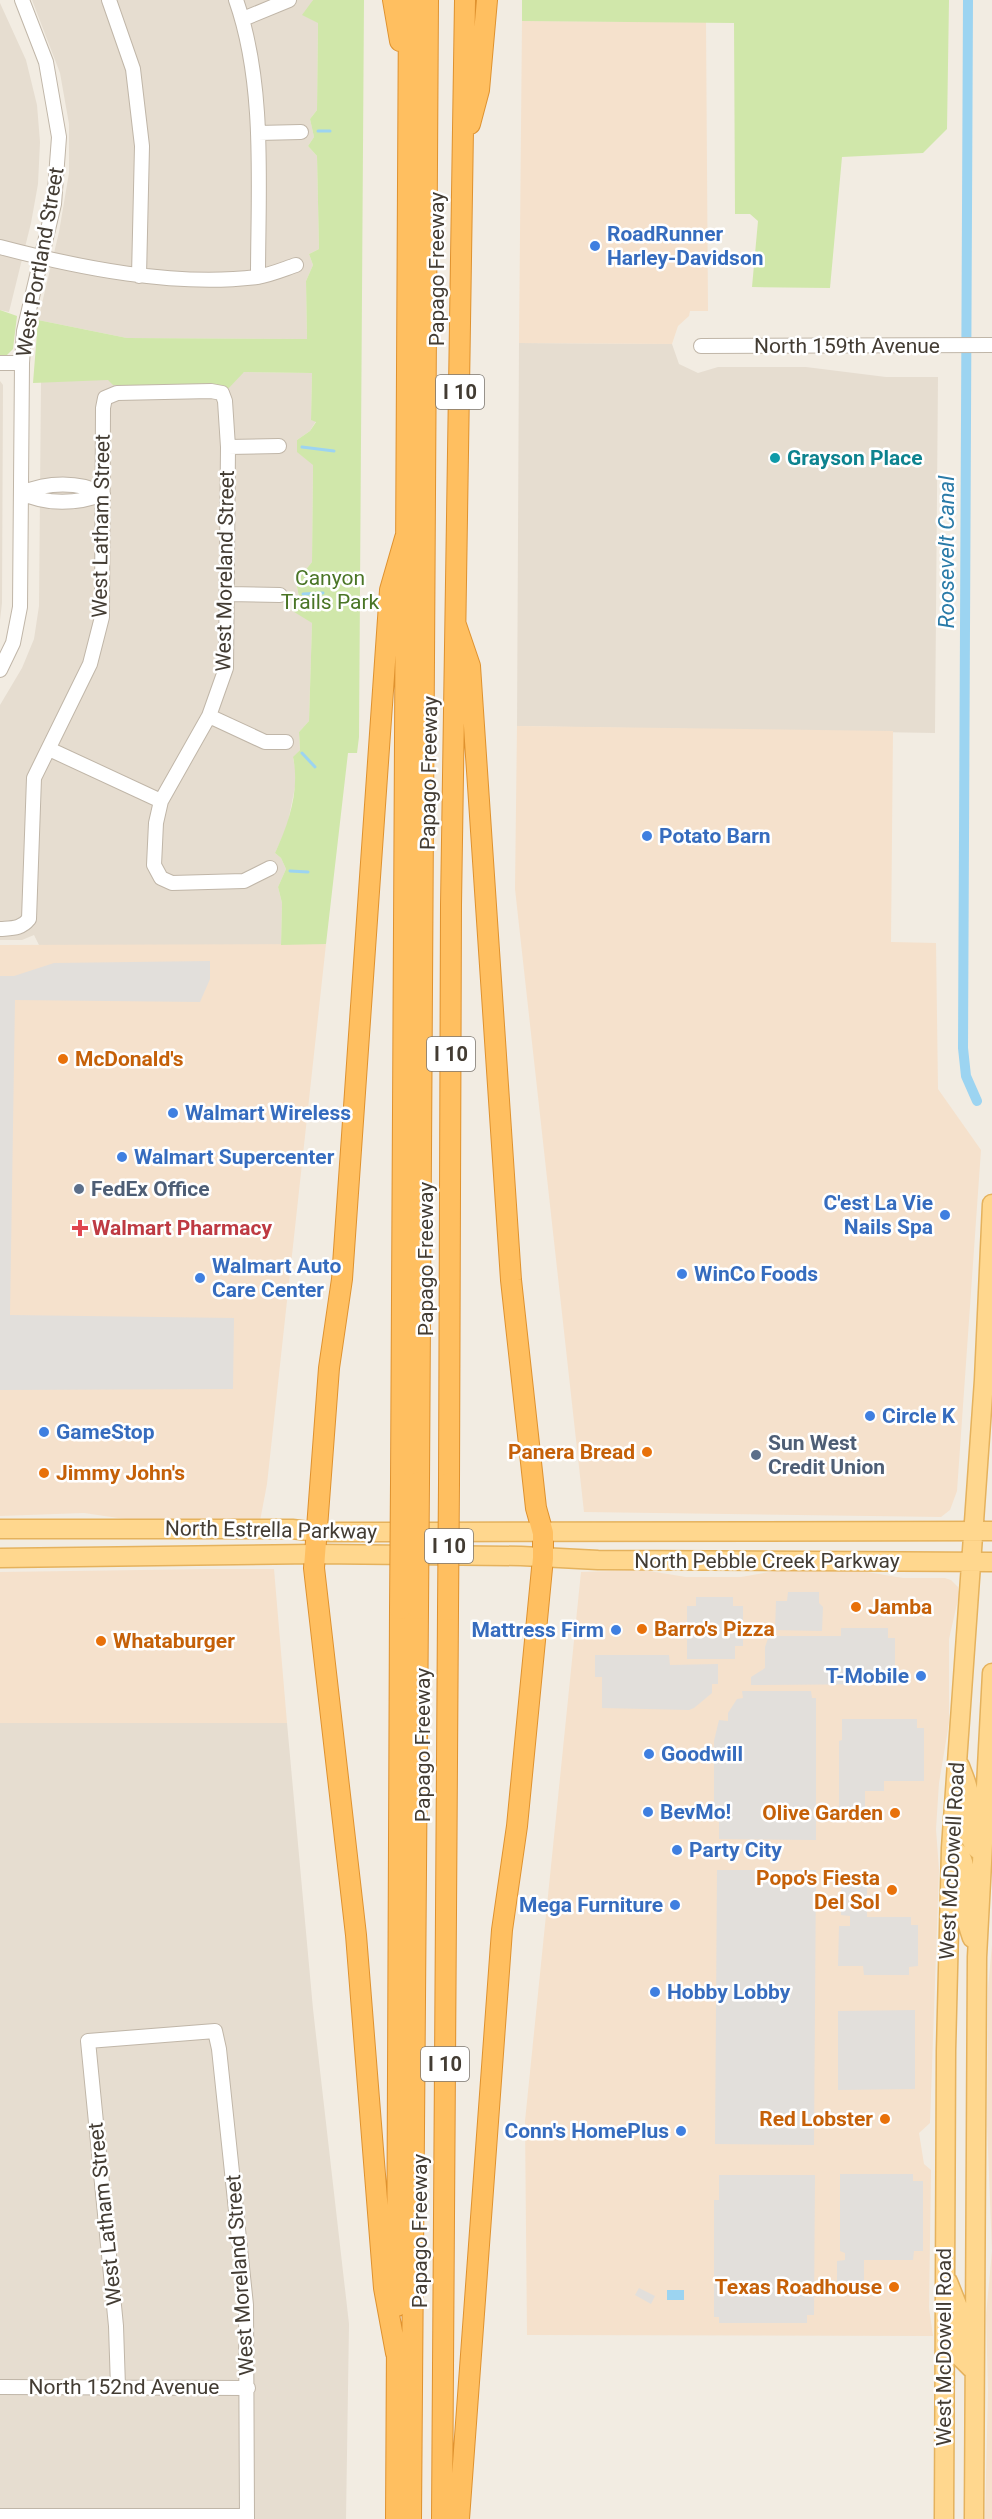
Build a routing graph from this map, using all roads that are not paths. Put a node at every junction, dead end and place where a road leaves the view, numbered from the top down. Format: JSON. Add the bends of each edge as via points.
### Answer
{"nodes":[{"id":1,"x":22,"y":0,"type":"edge"},
{"id":2,"x":109,"y":0,"type":"edge"},
{"id":3,"x":236,"y":0,"type":"edge"},
{"id":4,"x":289,"y":0,"type":"edge"},
{"id":5,"x":393,"y":0,"type":"edge"},
{"id":6,"x":409,"y":0,"type":"edge"},
{"id":7,"x":428,"y":0,"type":"edge"},
{"id":8,"x":465,"y":0,"type":"edge"},
{"id":9,"x":487,"y":0,"type":"edge"},
{"id":10,"x":243,"y":19,"type":"junction"},
{"id":11,"x":408,"y":76,"type":"junction"},
{"id":12,"x":301,"y":132,"type":"dead end"},
{"id":13,"x":258,"y":134,"type":"junction"},
{"id":14,"x":461,"y":159,"type":"junction"},
{"id":15,"x":0,"y":247,"type":"edge"},
{"id":16,"x":42,"y":258,"type":"junction"},
{"id":17,"x":296,"y":265,"type":"dead end"},
{"id":18,"x":139,"y":276,"type":"junction"},
{"id":19,"x":258,"y":277,"type":"junction"},
{"id":20,"x":985,"y":345,"type":"edge"},
{"id":21,"x":701,"y":346,"type":"dead end"},
{"id":22,"x":0,"y":363,"type":"edge"},
{"id":23,"x":21,"y":363,"type":"junction"},
{"id":24,"x":105,"y":398,"type":"joint"},
{"id":25,"x":279,"y":446,"type":"dead end"},
{"id":26,"x":228,"y":447,"type":"junction"},
{"id":27,"x":21,"y":494,"type":"junction"},
{"id":28,"x":103,"y":494,"type":"junction"},
{"id":29,"x":405,"y":538,"type":"junction"},
{"id":30,"x":227,"y":594,"type":"junction"},
{"id":31,"x":280,"y":595,"type":"dead end"},
{"id":32,"x":456,"y":625,"type":"junction"},
{"id":33,"x":0,"y":670,"type":"edge"},
{"id":34,"x":210,"y":716,"type":"junction"},
{"id":35,"x":286,"y":742,"type":"dead end"},
{"id":36,"x":50,"y":749,"type":"junction"},
{"id":37,"x":161,"y":801,"type":"junction"},
{"id":38,"x":270,"y":868,"type":"dead end"},
{"id":39,"x":0,"y":928,"type":"edge"},
{"id":40,"x":992,"y":1204,"type":"edge"},
{"id":41,"x":991,"y":1249,"type":"edge"},
{"id":42,"x":410,"y":1483,"type":"junction"},
{"id":43,"x":6,"y":1528,"type":"edge"},
{"id":44,"x":992,"y":1531,"type":"edge"},
{"id":45,"x":316,"y":1532,"type":"junction"},
{"id":46,"x":808,"y":1532,"type":"junction"},
{"id":47,"x":973,"y":1532,"type":"junction"},
{"id":48,"x":543,"y":1533,"type":"junction"},
{"id":49,"x":315,"y":1554,"type":"junction"},
{"id":50,"x":0,"y":1558,"type":"edge"},
{"id":51,"x":19,"y":1558,"type":"junction"},
{"id":52,"x":543,"y":1558,"type":"junction"},
{"id":53,"x":757,"y":1561,"type":"junction"},
{"id":54,"x":971,"y":1562,"type":"junction"},
{"id":55,"x":992,"y":1562,"type":"edge"},
{"id":56,"x":409,"y":1609,"type":"junction"},
{"id":57,"x":992,"y":1673,"type":"edge"},
{"id":58,"x":957,"y":1759,"type":"junction"},
{"id":59,"x":951,"y":1848,"type":"junction"},
{"id":60,"x":981,"y":1852,"type":"junction"},
{"id":61,"x":977,"y":1957,"type":"junction"},
{"id":62,"x":214,"y":2031,"type":"joint"},
{"id":63,"x":945,"y":2272,"type":"junction"},
{"id":64,"x":396,"y":2353,"type":"junction"},
{"id":65,"x":974,"y":2370,"type":"junction"},
{"id":66,"x":0,"y":2387,"type":"edge"},
{"id":67,"x":118,"y":2387,"type":"junction"},
{"id":68,"x":248,"y":2388,"type":"junction"},
{"id":69,"x":0,"y":2516,"type":"edge"},
{"id":70,"x":247,"y":2517,"type":"edge"},
{"id":71,"x":112,"y":2518,"type":"edge"},
{"id":72,"x":396,"y":2519,"type":"edge"},
{"id":73,"x":411,"y":2519,"type":"edge"},
{"id":74,"x":442,"y":2519,"type":"edge"},
{"id":75,"x":459,"y":2519,"type":"edge"},
{"id":76,"x":944,"y":2519,"type":"edge"},
{"id":77,"x":974,"y":2519,"type":"edge"}],
"edges":[{"from":1,"to":16,"type":"street","name":"West Portland Street","via":[[46,62],[59,137],[54,204]]},
{"from":2,"to":18,"type":"street","via":[[133,69],[142,146]]},
{"from":3,"to":10,"type":"street"},
{"from":4,"to":10,"type":"street"},
{"from":5,"to":11,"type":"highway"},
{"from":6,"to":11,"type":"highway","name":"Papago Freeway","number":"I 10"},
{"from":7,"to":42,"type":"highway"},
{"from":8,"to":14,"type":"highway","name":"Papago Freeway","number":"I 10"},
{"from":9,"to":14,"type":"highway","via":[[479,90]]},
{"from":10,"to":13,"type":"street"},
{"from":11,"to":29,"type":"highway","name":"Papago Freeway","number":"I 10"},
{"from":12,"to":13,"type":"street"},
{"from":13,"to":19,"type":"street"},
{"from":14,"to":32,"type":"highway","name":"Papago Freeway","number":"I 10"},
{"from":15,"to":16,"type":"street"},
{"from":16,"to":18,"type":"street"},
{"from":16,"to":23,"type":"street","name":"West Portland Street","via":[[24,331]]},
{"from":17,"to":19,"type":"street"},
{"from":18,"to":19,"type":"street"},
{"from":20,"to":21,"type":"street","name":"North 159th Avenue"},
{"from":22,"to":23,"type":"street"},
{"from":23,"to":27,"type":"street","name":"West Portland Street"},
{"from":24,"to":26,"type":"street","name":"West Moreland Street","via":[[117,393],[222,393]]},
{"from":24,"to":28,"type":"street","name":"West Latham Street"},
{"from":25,"to":26,"type":"street"},
{"from":26,"to":30,"type":"street","name":"West Moreland Street"},
{"from":27,"to":28,"type":"street","via":[[38,501],[87,500]]},
{"from":27,"to":33,"type":"street","name":"West Portland Street","via":[[20,607],[13,643]]},
{"from":28,"to":36,"type":"street","name":"West Latham Street","via":[[102,616],[98,637],[90,664]]},
{"from":29,"to":42,"type":"highway","name":"Papago Freeway","number":"I 10"},
{"from":29,"to":45,"type":"highway","via":[[390,590],[342,1279],[329,1368]]},
{"from":30,"to":31,"type":"street"},
{"from":30,"to":34,"type":"street","name":"West Moreland Street","via":[[226,668]]},
{"from":32,"to":48,"type":"highway","via":[[470,666],[510,1280],[536,1508]]},
{"from":32,"to":74,"type":"highway","name":"Papago Freeway","number":"I 10","bridge":true},
{"from":34,"to":35,"type":"street","via":[[264,742]]},
{"from":34,"to":37,"type":"street","name":"West Moreland Street"},
{"from":36,"to":37,"type":"street"},
{"from":36,"to":39,"type":"street","name":"West Latham Street","via":[[34,778],[29,919],[24,926]]},
{"from":37,"to":38,"type":"street","name":"West Moreland Street","via":[[154,865],[161,878],[172,883],[244,881]]},
{"from":40,"to":41,"type":"main road","name":"West McDowell Road"},
{"from":41,"to":47,"type":"main road","name":"West McDowell Road"},
{"from":42,"to":56,"type":"highway","name":"Papago Freeway","number":"I 10","bridge":true},
{"from":43,"to":45,"type":"main road","name":"North Estrella Parkway"},
{"from":43,"to":51,"type":"main road"},
{"from":44,"to":47,"type":"main road","name":"North Pebble Creek Parkway"},
{"from":45,"to":48,"type":"main road","name":"North Estrella Parkway"},
{"from":45,"to":49,"type":"highway"},
{"from":46,"to":47,"type":"main road","name":"North Pebble Creek Parkway"},
{"from":46,"to":48,"type":"main road","name":"North Pebble Creek Parkway"},
{"from":46,"to":53,"type":"main road","via":[[801,1548],[766,1550]]},
{"from":47,"to":54,"type":"main road","name":"West McDowell Road"},
{"from":48,"to":52,"type":"highway"},
{"from":49,"to":51,"type":"main road","name":"North Estrella Parkway"},
{"from":49,"to":52,"type":"main road","name":"North Estrella Parkway"},
{"from":49,"to":64,"type":"highway","via":[[355,1924],[384,2288]]},
{"from":50,"to":51,"type":"main road","name":"North Estrella Parkway"},
{"from":52,"to":53,"type":"main road","name":"North Pebble Creek Parkway"},
{"from":52,"to":75,"type":"highway","via":[[517,1826],[502,1930]]},
{"from":53,"to":54,"type":"main road","name":"North Pebble Creek Parkway"},
{"from":54,"to":55,"type":"main road","name":"North Pebble Creek Parkway"},
{"from":54,"to":58,"type":"main road","name":"West McDowell Road"},
{"from":56,"to":64,"type":"highway","name":"Papago Freeway","number":"I 10"},
{"from":56,"to":73,"type":"highway"},
{"from":57,"to":60,"type":"main road","name":"West McDowell Road"},
{"from":58,"to":59,"type":"main road","name":"West McDowell Road"},
{"from":58,"to":60,"type":"main road","via":[[969,1791],[969,1838]]},
{"from":59,"to":61,"type":"main road","via":[[964,1864],[964,1909]]},
{"from":59,"to":63,"type":"main road","name":"West McDowell Road"},
{"from":60,"to":61,"type":"main road","name":"West McDowell Road"},
{"from":61,"to":65,"type":"main road","name":"West McDowell Road"},
{"from":62,"to":67,"type":"street","name":"West Latham Street","via":[[88,2041],[117,2326]]},
{"from":62,"to":68,"type":"street","name":"West Moreland Street","via":[[246,2306]]},
{"from":63,"to":65,"type":"main road","via":[[960,2312],[961,2358]]},
{"from":63,"to":76,"type":"main road","name":"West McDowell Road"},
{"from":64,"to":72,"type":"highway","name":"Papago Freeway","number":"I 10"},
{"from":65,"to":77,"type":"main road","name":"West McDowell Road"},
{"from":66,"to":67,"type":"street","name":"North 152nd Avenue"},
{"from":67,"to":68,"type":"street","name":"North 152nd Avenue"},
{"from":68,"to":70,"type":"street","name":"West Moreland Street"},
{"from":69,"to":71,"type":"street"},
{"from":70,"to":71,"type":"street"}]}
